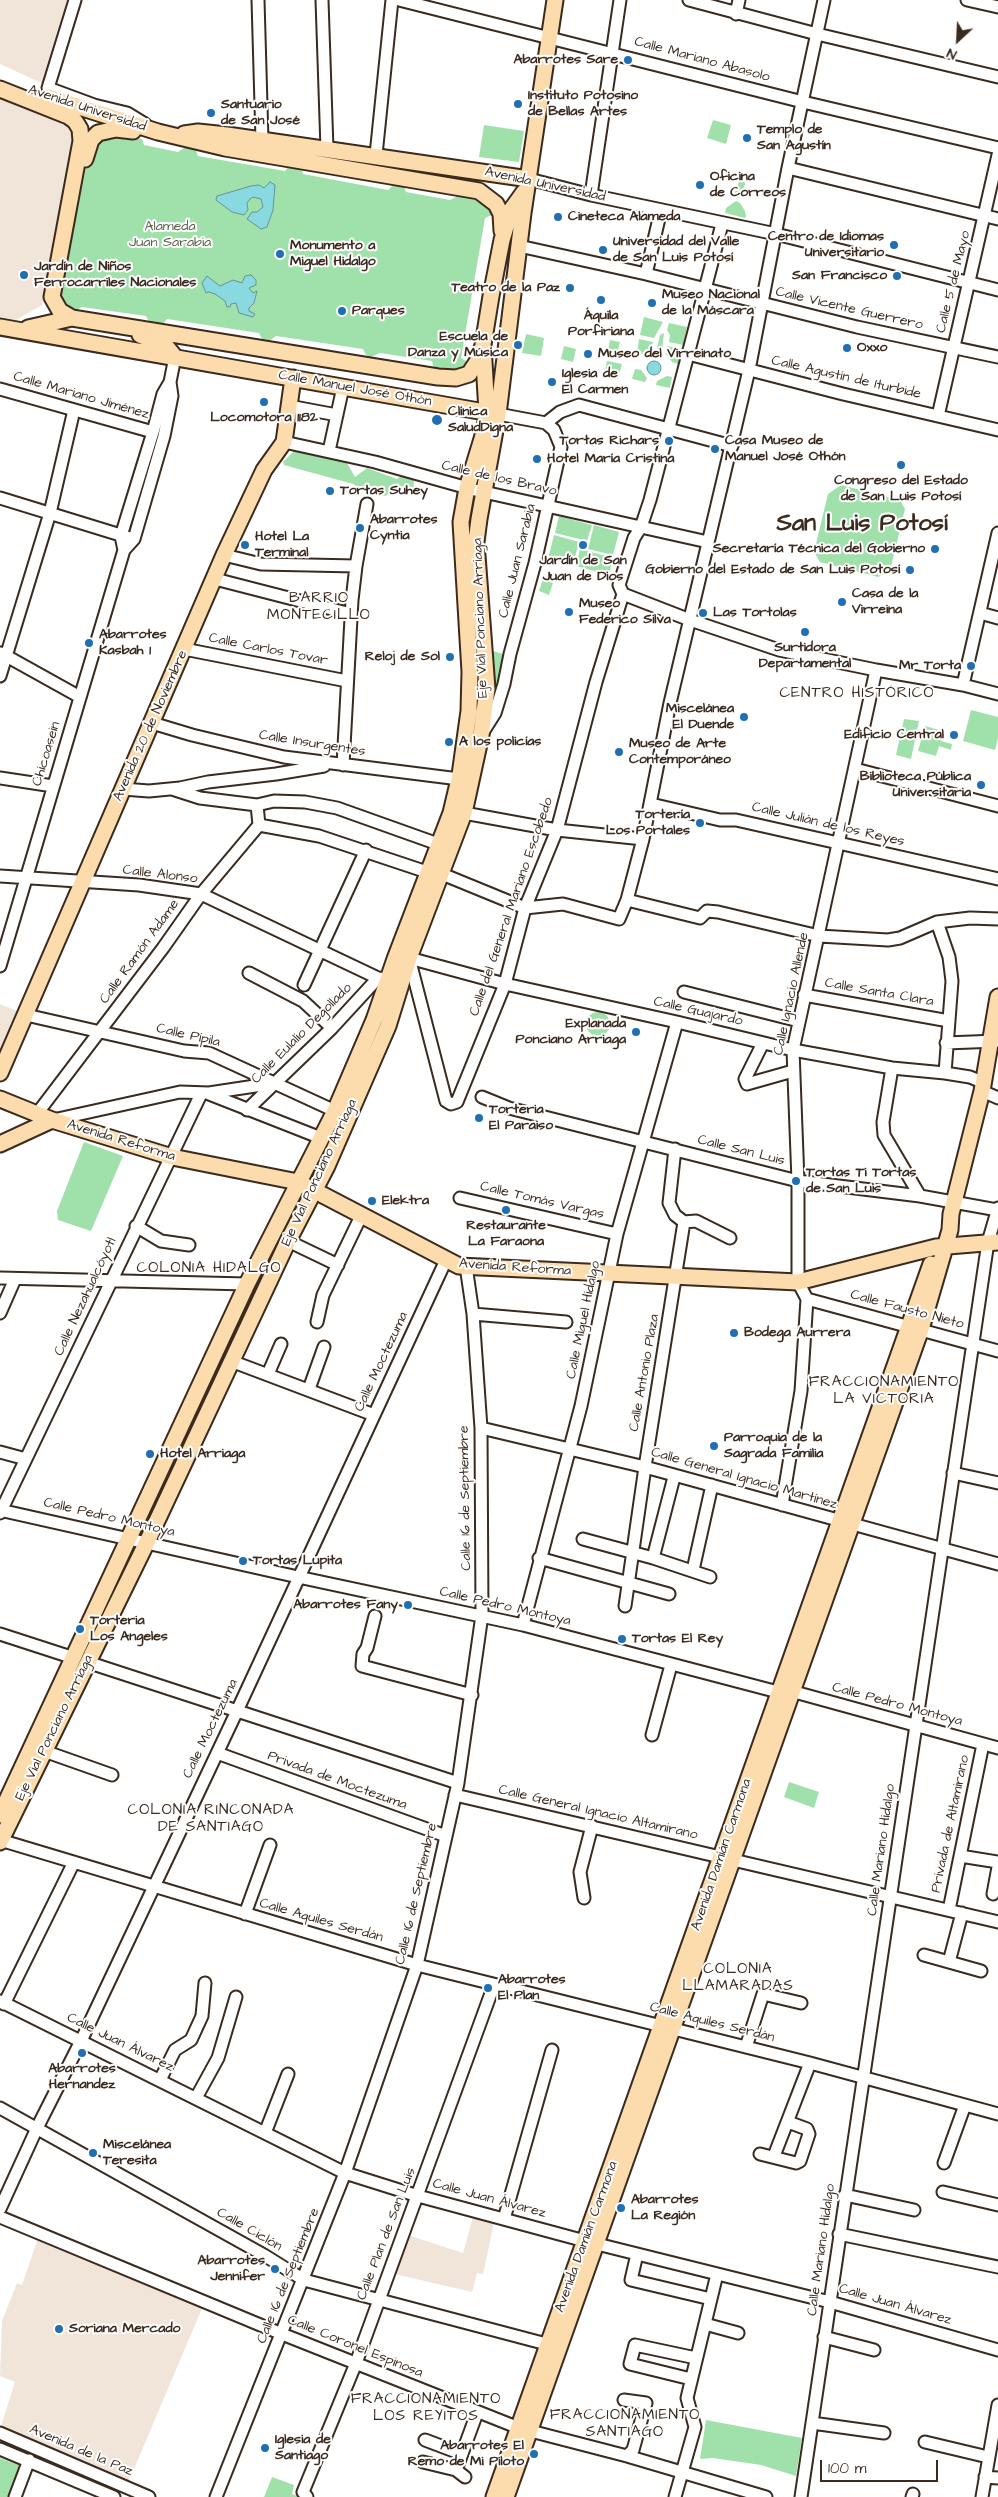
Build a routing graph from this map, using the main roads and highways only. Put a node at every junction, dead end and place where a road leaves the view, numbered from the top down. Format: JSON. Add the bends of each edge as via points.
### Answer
{"nodes":[{"id":1,"x":555,"y":0,"type":"edge"},
{"id":2,"x":3,"y":85,"type":"edge"},
{"id":3,"x":166,"y":134,"type":"junction"},
{"id":4,"x":444,"y":165,"type":"junction"},
{"id":5,"x":350,"y":171,"type":"junction"},
{"id":6,"x":528,"y":184,"type":"junction"},
{"id":7,"x":69,"y":206,"type":"junction"},
{"id":8,"x":502,"y":240,"type":"junction"},
{"id":9,"x":72,"y":318,"type":"junction"},
{"id":10,"x":97,"y":322,"type":"junction"},
{"id":11,"x":6,"y":328,"type":"edge"},
{"id":12,"x":483,"y":345,"type":"junction"},
{"id":13,"x":175,"y":357,"type":"junction"},
{"id":14,"x":483,"y":369,"type":"junction"},
{"id":15,"x":293,"y":378,"type":"junction"},
{"id":16,"x":408,"y":398,"type":"junction"},
{"id":17,"x":492,"y":413,"type":"junction"},
{"id":18,"x":464,"y":779,"type":"junction"},
{"id":19,"x":434,"y":873,"type":"junction"},
{"id":20,"x":998,"y":997,"type":"edge"},
{"id":21,"x":994,"y":1041,"type":"edge"},
{"id":22,"x":0,"y":1073,"type":"edge"},
{"id":23,"x":0,"y":1099,"type":"edge"},
{"id":24,"x":52,"y":1120,"type":"junction"},
{"id":25,"x":0,"y":1144,"type":"edge"},
{"id":26,"x":298,"y":1182,"type":"junction"},
{"id":27,"x":314,"y":1190,"type":"junction"},
{"id":28,"x":993,"y":1242,"type":"edge"},
{"id":29,"x":941,"y":1246,"type":"junction"},
{"id":30,"x":80,"y":1660,"type":"junction"},
{"id":31,"x":0,"y":1815,"type":"edge"},
{"id":32,"x":0,"y":1841,"type":"edge"},
{"id":33,"x":524,"y":2429,"type":"junction"},
{"id":34,"x":494,"y":2497,"type":"edge"},
{"id":35,"x":506,"y":2497,"type":"edge"}],
"edges":[{"from":1,"to":6,"type":"main road"},
{"from":2,"to":3,"type":"main road","name":"Avenida Universidad"},
{"from":2,"to":7,"type":"main road","name":"Avenida Universidad","via":[[68,116],[80,129],[82,141]]},
{"from":3,"to":4,"type":"main road","name":"Avenida Universidad","via":[[198,132]]},
{"from":3,"to":5,"type":"main road","name":"Avenida Universidad"},
{"from":3,"to":7,"type":"main road","via":[[116,129],[98,134],[87,149],[76,195]]},
{"from":4,"to":5,"type":"main road","via":[[430,169],[391,166]]},
{"from":4,"to":6,"type":"main road","name":"Avenida Universidad"},
{"from":5,"to":8,"type":"main road","name":"Avenida Universidad","via":[[479,192],[499,209]]},
{"from":6,"to":8,"type":"main road","via":[[511,210]]},
{"from":6,"to":17,"type":"main road"},
{"from":7,"to":9,"type":"main road","via":[[52,297],[60,311]]},
{"from":8,"to":12,"type":"main road"},
{"from":9,"to":10,"type":"main road","name":"Calle Manuel José Othón"},
{"from":9,"to":11,"type":"main road","via":[[36,326]]},
{"from":10,"to":12,"type":"main road","name":"Calle Manuel José Othón","via":[[447,378],[469,374]]},
{"from":10,"to":13,"type":"main road","via":[[159,342]]},
{"from":11,"to":13,"type":"main road","name":"Calle Manuel José Othón"},
{"from":12,"to":14,"type":"main road"},
{"from":13,"to":15,"type":"main road","name":"Calle Manuel José Othón"},
{"from":14,"to":16,"type":"main road","via":[[482,391],[473,402],[423,395]]},
{"from":14,"to":17,"type":"main road"},
{"from":15,"to":16,"type":"main road","name":"Calle Manuel José Othón"},
{"from":15,"to":22,"type":"main road","name":"Avenida 20 de Noviembre","via":[[284,442],[264,470],[224,555]]},
{"from":16,"to":17,"type":"main road","name":"Calle Manuel José Othón"},
{"from":17,"to":18,"type":"main road","name":"Eje Vial Ponciano Arriaga","via":[[476,542],[487,689],[481,735]]},
{"from":17,"to":18,"type":"main road","name":"Eje Vial Ponciano Arriaga","via":[[467,488],[461,522],[470,672]]},
{"from":18,"to":19,"type":"main road","name":"Eje Vial Ponciano Arriaga","via":[[438,844]]},
{"from":18,"to":19,"type":"main road","name":"Eje Vial Ponciano Arriaga","via":[[464,813]]},
{"from":19,"to":26,"type":"main road","name":"Eje Vial Ponciano Arriaga","via":[[383,979],[374,1020],[334,1111]]},
{"from":19,"to":27,"type":"main road","name":"Eje Vial Ponciano Arriaga","via":[[388,1026]]},
{"from":20,"to":21,"type":"main road","name":"Avenida Damián Carmona"},
{"from":21,"to":29,"type":"main road","name":"Avenida Damián Carmona","via":[[953,1209],[942,1229]]},
{"from":23,"to":24,"type":"main road","name":"Avenida Reforma"},
{"from":24,"to":25,"type":"main road"},
{"from":24,"to":26,"type":"main road","name":"Avenida Reforma","via":[[172,1157]]},
{"from":26,"to":27,"type":"main road","name":"Avenida Reforma"},
{"from":26,"to":30,"type":"main road","name":"Eje Vial Ponciano Arriaga","via":[[247,1284],[130,1538]]},
{"from":27,"to":29,"type":"main road","name":"Avenida Reforma","via":[[459,1266],[798,1282]]},
{"from":27,"to":30,"type":"main road","name":"Eje Vial Ponciano Arriaga","via":[[146,1542]]},
{"from":28,"to":29,"type":"main road","name":"Avenida Reforma"},
{"from":29,"to":33,"type":"main road","name":"Avenida Damián Carmona","via":[[915,1328]]},
{"from":30,"to":31,"type":"main road","name":"Eje Vial Ponciano Arriaga"},
{"from":30,"to":32,"type":"main road","name":"Eje Vial Ponciano Arriaga","via":[[44,1750]]},
{"from":33,"to":34,"type":"main road","name":"Avenida Damián Carmona"},
{"from":33,"to":35,"type":"main road","name":"Avenida Damián Carmona"}]}
